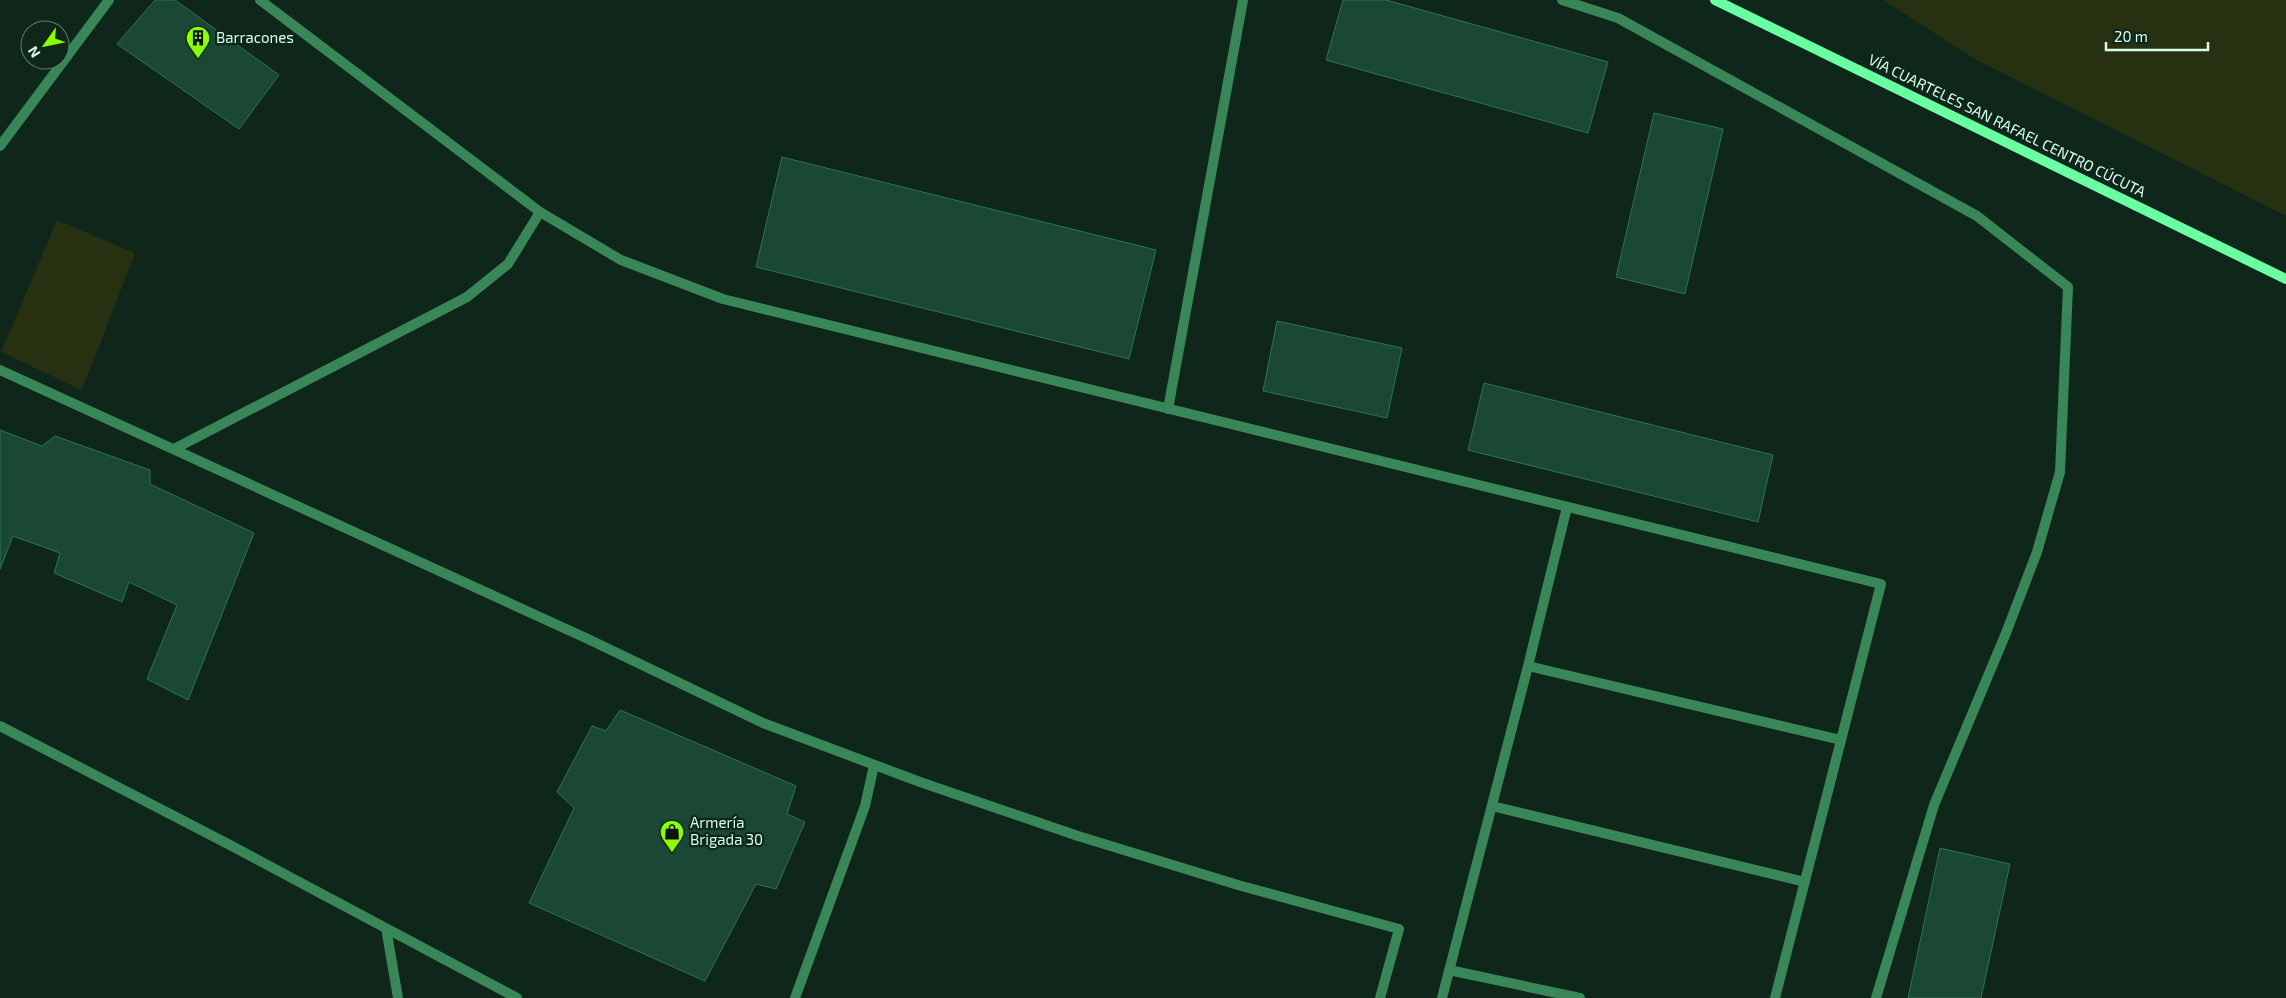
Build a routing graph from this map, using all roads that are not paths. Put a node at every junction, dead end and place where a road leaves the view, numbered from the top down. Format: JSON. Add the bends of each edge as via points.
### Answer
{"nodes":[{"id":1,"x":109,"y":0,"type":"edge"},
{"id":2,"x":260,"y":0,"type":"edge"},
{"id":3,"x":1243,"y":0,"type":"edge"},
{"id":4,"x":1562,"y":0,"type":"edge"},
{"id":5,"x":1715,"y":0,"type":"edge"},
{"id":6,"x":0,"y":146,"type":"edge"},
{"id":7,"x":540,"y":212,"type":"junction"},
{"id":8,"x":2286,"y":279,"type":"edge"},
{"id":9,"x":0,"y":370,"type":"edge"},
{"id":10,"x":1168,"y":409,"type":"junction"},
{"id":11,"x":176,"y":448,"type":"junction"},
{"id":12,"x":1567,"y":507,"type":"junction"},
{"id":13,"x":1528,"y":666,"type":"junction"},
{"id":14,"x":0,"y":726,"type":"edge"},
{"id":15,"x":1841,"y":740,"type":"junction"},
{"id":16,"x":874,"y":764,"type":"junction"},
{"id":17,"x":1492,"y":806,"type":"junction"},
{"id":18,"x":1805,"y":882,"type":"junction"},
{"id":19,"x":386,"y":928,"type":"junction"},
{"id":20,"x":1449,"y":970,"type":"junction"},
{"id":21,"x":398,"y":998,"type":"edge"},
{"id":22,"x":516,"y":998,"type":"edge"},
{"id":23,"x":795,"y":998,"type":"edge"},
{"id":24,"x":1380,"y":998,"type":"edge"},
{"id":25,"x":1442,"y":998,"type":"edge"},
{"id":26,"x":1580,"y":998,"type":"edge"},
{"id":27,"x":1775,"y":998,"type":"edge"},
{"id":28,"x":1876,"y":998,"type":"edge"}],
"edges":[{"from":1,"to":6,"type":"street"},
{"from":2,"to":7,"type":"street"},
{"from":3,"to":10,"type":"street"},
{"from":4,"to":28,"type":"street","via":[[1618,18],[1977,216],[2068,287],[2060,472],[2037,552],[1934,805]]},
{"from":5,"to":8,"type":"main road","name":"VÍA CUARTELES SAN RAFAEL CENTRO CÚCUTA"},
{"from":7,"to":10,"type":"street","via":[[621,260],[723,300]]},
{"from":7,"to":11,"type":"street","via":[[508,264],[466,297]]},
{"from":9,"to":11,"type":"street"},
{"from":10,"to":12,"type":"street"},
{"from":11,"to":16,"type":"street","via":[[763,723]]},
{"from":12,"to":13,"type":"street"},
{"from":12,"to":15,"type":"street","via":[[1881,584]]},
{"from":13,"to":15,"type":"street"},
{"from":13,"to":17,"type":"street"},
{"from":14,"to":19,"type":"street"},
{"from":15,"to":18,"type":"street"},
{"from":16,"to":23,"type":"street","via":[[865,806]]},
{"from":16,"to":24,"type":"street","via":[[1078,836],[1238,885],[1399,929]]},
{"from":17,"to":18,"type":"street"},
{"from":17,"to":20,"type":"street"},
{"from":18,"to":27,"type":"street"},
{"from":19,"to":21,"type":"street"},
{"from":19,"to":22,"type":"street"},
{"from":20,"to":25,"type":"street"},
{"from":20,"to":26,"type":"street"}]}
